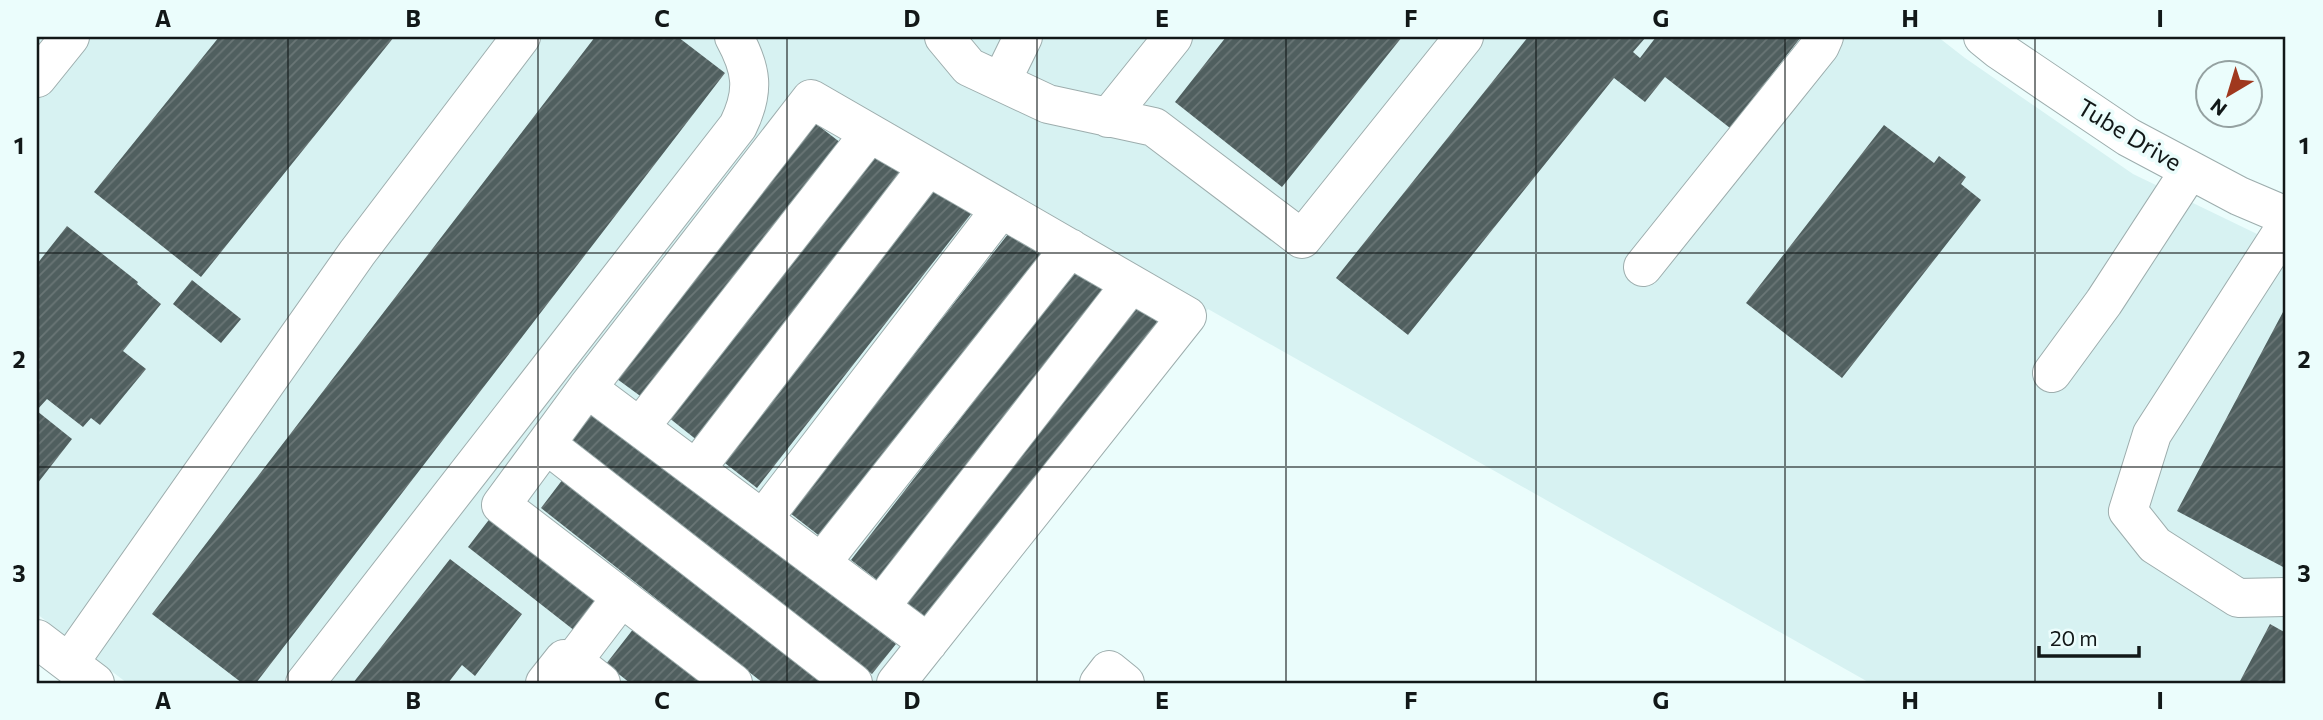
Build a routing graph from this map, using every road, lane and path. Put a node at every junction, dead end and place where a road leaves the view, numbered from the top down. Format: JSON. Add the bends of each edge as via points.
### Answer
{"nodes":[{"id":1,"x":69,"y":37,"type":"edge"},
{"id":2,"x":520,"y":37,"type":"edge"},
{"id":3,"x":734,"y":37,"type":"edge"},
{"id":4,"x":944,"y":37,"type":"edge"},
{"id":5,"x":1023,"y":37,"type":"edge"},
{"id":6,"x":1172,"y":37,"type":"edge"},
{"id":7,"x":1464,"y":37,"type":"edge"},
{"id":8,"x":1824,"y":37,"type":"edge"},
{"id":9,"x":1996,"y":41,"type":"edge"},
{"id":10,"x":37,"y":78,"type":"edge"},
{"id":11,"x":1001,"y":82,"type":"junction"},
{"id":12,"x":1108,"y":118,"type":"junction"},
{"id":13,"x":870,"y":133,"type":"junction"},
{"id":14,"x":928,"y":167,"type":"junction"},
{"id":15,"x":2190,"y":170,"type":"junction"},
{"id":16,"x":1001,"y":209,"type":"junction"},
{"id":17,"x":2286,"y":216,"type":"edge"},
{"id":18,"x":2286,"y":226,"type":"edge"},
{"id":19,"x":1070,"y":248,"type":"junction"},
{"id":20,"x":1643,"y":267,"type":"dead end"},
{"id":21,"x":1131,"y":284,"type":"junction"},
{"id":22,"x":2052,"y":373,"type":"dead end"},
{"id":23,"x":587,"y":388,"type":"junction"},
{"id":24,"x":640,"y":427,"type":"junction"},
{"id":25,"x":546,"y":444,"type":"junction"},
{"id":26,"x":696,"y":469,"type":"junction"},
{"id":27,"x":763,"y":519,"type":"junction"},
{"id":28,"x":821,"y":563,"type":"junction"},
{"id":29,"x":2286,"y":597,"type":"edge"},
{"id":30,"x":621,"y":598,"type":"junction"},
{"id":31,"x":880,"y":607,"type":"junction"},
{"id":32,"x":37,"y":639,"type":"edge"},
{"id":33,"x":928,"y":643,"type":"junction"},
{"id":34,"x":82,"y":673,"type":"edge"},
{"id":35,"x":573,"y":676,"type":"edge"},
{"id":36,"x":305,"y":683,"type":"edge"},
{"id":37,"x":733,"y":683,"type":"edge"},
{"id":38,"x":853,"y":683,"type":"edge"},
{"id":39,"x":896,"y":683,"type":"edge"},
{"id":40,"x":1099,"y":683,"type":"edge"},
{"id":41,"x":1125,"y":683,"type":"edge"}],
"edges":[{"from":1,"to":10,"type":"street"},
{"from":2,"to":34,"type":"street","via":[[356,253]]},
{"from":3,"to":36,"type":"street","via":[[747,63],[750,86],[738,126]]},
{"from":4,"to":11,"type":"street","via":[[969,67]]},
{"from":5,"to":11,"type":"street"},
{"from":6,"to":12,"type":"street"},
{"from":7,"to":12,"type":"street","via":[[1302,239],[1154,127]]},
{"from":8,"to":20,"type":"street"},
{"from":9,"to":15,"type":"street","name":"Tube Drive","via":[[2128,137]]},
{"from":11,"to":12,"type":"street","via":[[1048,104]]},
{"from":13,"to":14,"type":"street"},
{"from":13,"to":23,"type":"street","via":[[811,99]]},
{"from":13,"to":24,"type":"street"},
{"from":14,"to":16,"type":"street"},
{"from":14,"to":26,"type":"street"},
{"from":15,"to":17,"type":"street","name":"Tube Drive"},
{"from":15,"to":22,"type":"street"},
{"from":16,"to":19,"type":"street"},
{"from":16,"to":27,"type":"street"},
{"from":18,"to":29,"type":"street","via":[[2152,434],[2128,511],[2155,545],[2238,598]]},
{"from":19,"to":21,"type":"street"},
{"from":19,"to":28,"type":"street"},
{"from":21,"to":31,"type":"street"},
{"from":21,"to":33,"type":"street","via":[[1187,316]]},
{"from":23,"to":24,"type":"street"},
{"from":23,"to":25,"type":"street"},
{"from":24,"to":26,"type":"street"},
{"from":25,"to":30,"type":"street","via":[[501,505]]},
{"from":25,"to":38,"type":"street"},
{"from":26,"to":27,"type":"street"},
{"from":27,"to":28,"type":"street"},
{"from":28,"to":31,"type":"street"},
{"from":30,"to":35,"type":"street"},
{"from":30,"to":37,"type":"street"},
{"from":31,"to":33,"type":"street"},
{"from":32,"to":34,"type":"street"},
{"from":33,"to":39,"type":"street"},
{"from":40,"to":41,"type":"street","via":[[1110,670]]}]}
